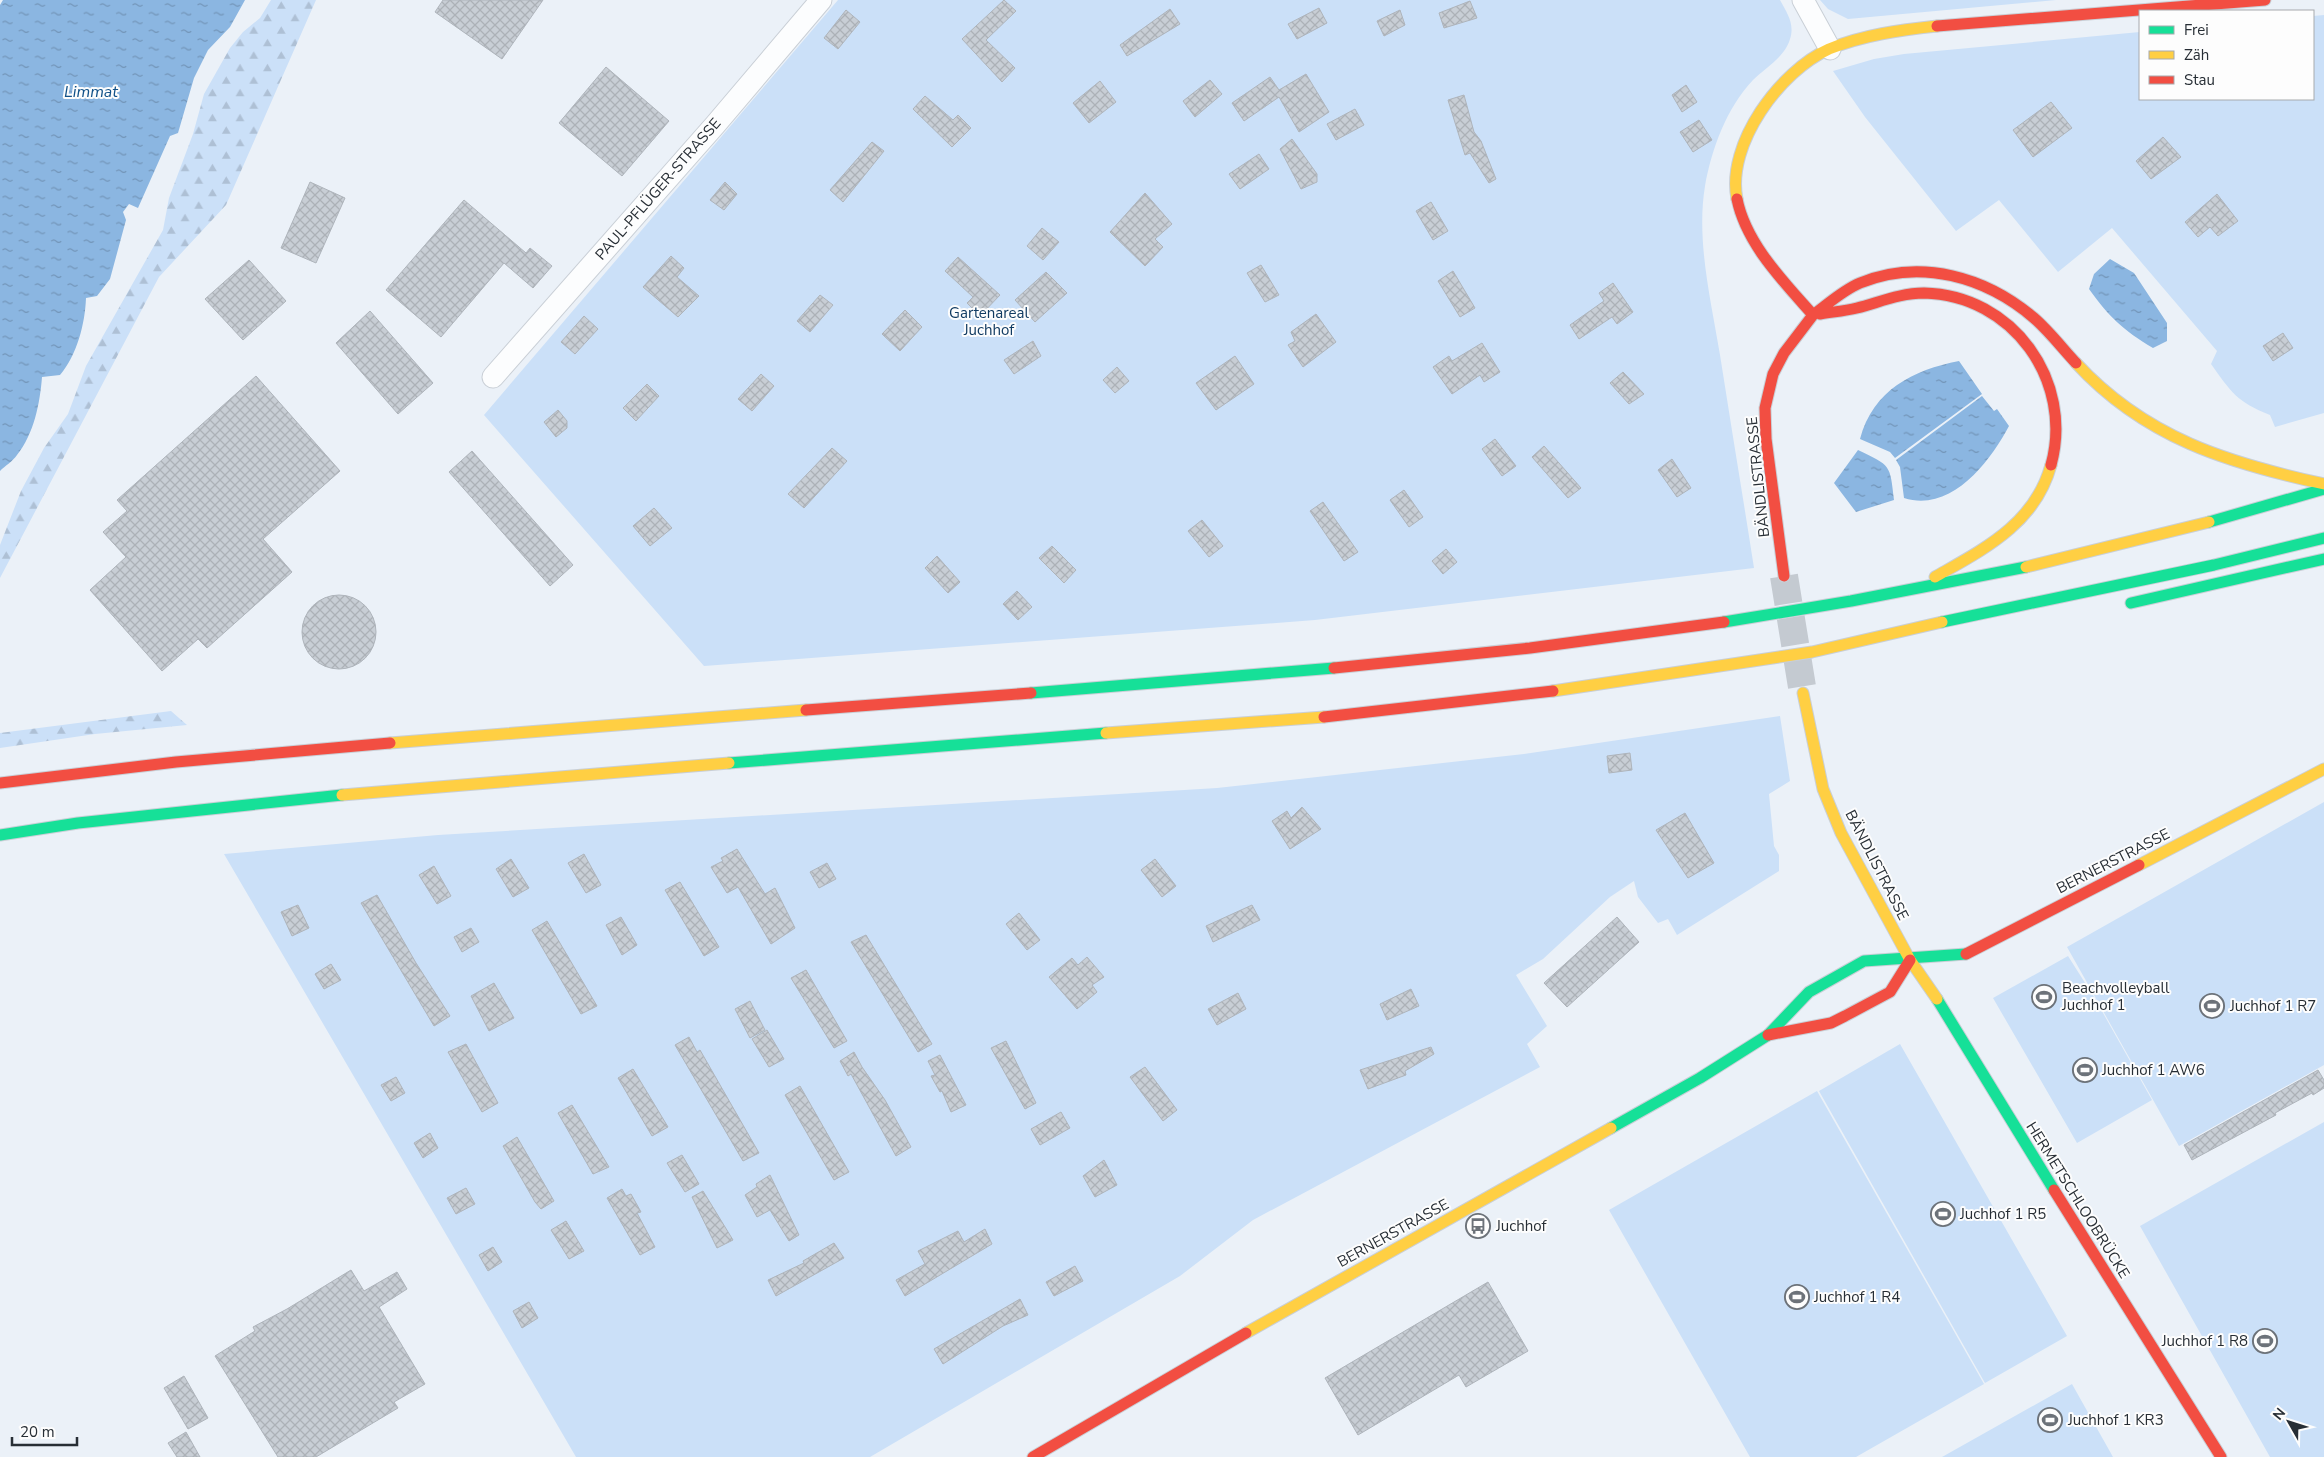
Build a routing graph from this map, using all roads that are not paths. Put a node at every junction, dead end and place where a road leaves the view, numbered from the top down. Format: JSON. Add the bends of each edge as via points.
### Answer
{"nodes":[{"id":1,"x":821,"y":0,"type":"edge"},
{"id":2,"x":1803,"y":0,"type":"edge"},
{"id":3,"x":2265,"y":0,"type":"edge"},
{"id":4,"x":2139,"y":10,"type":"edge"},
{"id":5,"x":2145,"y":10,"type":"edge"},
{"id":6,"x":1830,"y":49,"type":"junction"},
{"id":7,"x":1813,"y":315,"type":"junction"},
{"id":8,"x":493,"y":376,"type":"dead end"},
{"id":9,"x":2324,"y":484,"type":"edge"},
{"id":10,"x":2324,"y":489,"type":"edge"},
{"id":11,"x":2324,"y":538,"type":"edge"},
{"id":12,"x":2324,"y":559,"type":"edge"},
{"id":13,"x":1784,"y":576,"type":"tunnel mouth"},
{"id":14,"x":1915,"y":588,"type":"junction"},
{"id":15,"x":2120,"y":605,"type":"dead end"},
{"id":16,"x":1846,"y":645,"type":"junction"},
{"id":17,"x":1881,"y":648,"type":"dead end"},
{"id":18,"x":1803,"y":693,"type":"tunnel mouth"},
{"id":19,"x":2324,"y":768,"type":"edge"},
{"id":20,"x":0,"y":783,"type":"edge"},
{"id":21,"x":0,"y":835,"type":"edge"},
{"id":22,"x":1910,"y":960,"type":"junction"},
{"id":23,"x":1768,"y":1036,"type":"junction"},
{"id":24,"x":1033,"y":1457,"type":"edge"},
{"id":25,"x":2221,"y":1457,"type":"edge"}],
"edges":[{"from":1,"to":8,"type":"street","name":"PAUL-PFLÜGER-STRASSE"},
{"from":2,"to":6,"type":"street"},
{"from":3,"to":5,"type":"main road"},
{"from":4,"to":6,"type":"main road","via":[[1874,35]]},
{"from":6,"to":7,"type":"main road","via":[[1810,59],[1760,112],[1746,138],[1736,181],[1738,200],[1750,232],[1786,284]]},
{"from":7,"to":9,"type":"main road","name":"BÄNDLISTRASSE","via":[[1848,290],[1874,279],[1916,272],[1959,276],[1989,286],[2018,304],[2097,385],[2153,426],[2218,457]]},
{"from":7,"to":13,"type":"main road","name":"BÄNDLISTRASSE","via":[[1780,360],[1773,374],[1765,408]]},
{"from":7,"to":14,"type":"main road","via":[[1857,308],[1882,298],[1909,294],[1962,299],[2008,323],[2030,346],[2047,375],[2057,409],[2057,438],[2049,477],[2037,500],[2020,522],[1999,540]]},
{"from":10,"to":14,"type":"main road","via":[[2246,513],[2112,547]]},
{"from":11,"to":16,"type":"main road","via":[[2054,600],[1888,633]]},
{"from":12,"to":15,"type":"main road"},
{"from":14,"to":20,"type":"main road","via":[[1761,616],[1578,642],[1330,670],[320,748],[116,767]]},
{"from":16,"to":17,"type":"main road"},
{"from":16,"to":21,"type":"main road","via":[[1772,659],[1503,698],[1335,716],[302,798]]},
{"from":18,"to":22,"type":"main road","name":"BÄNDLISTRASSE","via":[[1823,789],[1841,833]]},
{"from":19,"to":22,"type":"main road","name":"BERNERSTRASSE","via":[[1964,955]]},
{"from":22,"to":23,"type":"main road","name":"BERNERSTRASSE","via":[[1890,992],[1831,1023]]},
{"from":22,"to":23,"type":"main road","name":"BERNERSTRASSE","via":[[1864,960],[1809,992]]},
{"from":22,"to":25,"type":"main road","name":"HERMETSCHLOOBRÜCKE"},
{"from":23,"to":24,"type":"main road","name":"BERNERSTRASSE","via":[[1700,1078],[1262,1324]]}]}
